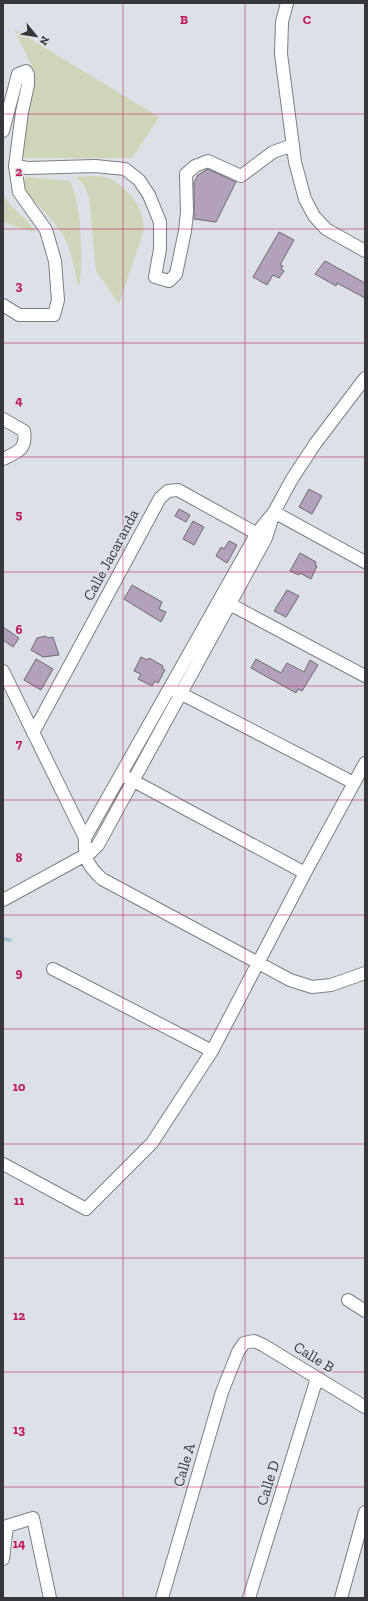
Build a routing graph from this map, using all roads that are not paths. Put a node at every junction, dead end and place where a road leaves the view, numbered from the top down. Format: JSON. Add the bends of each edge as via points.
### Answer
{"nodes":[{"id":1,"x":287,"y":3,"type":"edge"},
{"id":2,"x":3,"y":131,"type":"edge"},
{"id":3,"x":293,"y":145,"type":"junction"},
{"id":4,"x":15,"y":166,"type":"junction"},
{"id":5,"x":365,"y":251,"type":"edge"},
{"id":6,"x":3,"y":305,"type":"edge"},
{"id":7,"x":365,"y":378,"type":"edge"},
{"id":8,"x":361,"y":391,"type":"edge"},
{"id":9,"x":3,"y":419,"type":"edge"},
{"id":10,"x":3,"y":459,"type":"edge"},
{"id":11,"x":274,"y":512,"type":"junction"},
{"id":12,"x":261,"y":536,"type":"junction"},
{"id":13,"x":365,"y":562,"type":"edge"},
{"id":14,"x":225,"y":602,"type":"junction"},
{"id":15,"x":3,"y":671,"type":"edge"},
{"id":16,"x":365,"y":676,"type":"edge"},
{"id":17,"x":175,"y":691,"type":"junction"},
{"id":18,"x":33,"y":733,"type":"junction"},
{"id":19,"x":365,"y":763,"type":"edge"},
{"id":20,"x":122,"y":775,"type":"junction"},
{"id":21,"x":134,"y":780,"type":"junction"},
{"id":22,"x":354,"y":783,"type":"junction"},
{"id":23,"x":85,"y":838,"type":"junction"},
{"id":24,"x":84,"y":854,"type":"junction"},
{"id":25,"x":305,"y":873,"type":"junction"},
{"id":26,"x":4,"y":898,"type":"edge"},
{"id":27,"x":257,"y":962,"type":"junction"},
{"id":28,"x":53,"y":968,"type":"dead end"},
{"id":29,"x":365,"y":973,"type":"edge"},
{"id":30,"x":212,"y":1051,"type":"junction"},
{"id":31,"x":3,"y":1164,"type":"edge"},
{"id":32,"x":348,"y":1300,"type":"dead end"},
{"id":33,"x":365,"y":1311,"type":"edge"},
{"id":34,"x":244,"y":1343,"type":"joint"},
{"id":35,"x":317,"y":1378,"type":"junction"},
{"id":36,"x":365,"y":1407,"type":"edge"},
{"id":37,"x":365,"y":1512,"type":"edge"},
{"id":38,"x":3,"y":1559,"type":"edge"},
{"id":39,"x":50,"y":1598,"type":"edge"},
{"id":40,"x":162,"y":1598,"type":"edge"},
{"id":41,"x":249,"y":1598,"type":"edge"},
{"id":42,"x":342,"y":1598,"type":"edge"}],
"edges":[{"from":1,"to":3,"type":"street","via":[[282,22],[281,54]]},
{"from":2,"to":4,"type":"street","via":[[18,74],[26,71],[28,85]]},
{"from":3,"to":4,"type":"street","via":[[273,152],[241,176],[208,161],[195,166],[186,174],[185,231],[176,274],[169,281],[155,277],[160,249],[160,222],[149,195],[139,180],[125,169],[96,166]]},
{"from":3,"to":5,"type":"street","via":[[305,199],[314,216],[326,229]]},
{"from":4,"to":6,"type":"street","via":[[19,192],[46,230],[55,261],[58,300],[54,315],[19,315]]},
{"from":7,"to":8,"type":"street"},
{"from":8,"to":11,"type":"street","via":[[312,450]]},
{"from":9,"to":10,"type":"street","via":[[24,431],[26,441],[23,447]]},
{"from":11,"to":12,"type":"street"},
{"from":11,"to":13,"type":"street"},
{"from":12,"to":14,"type":"street"},
{"from":12,"to":18,"type":"street","name":"Calle Jacaranda","via":[[178,490],[168,491],[160,498]]},
{"from":14,"to":16,"type":"street"},
{"from":14,"to":17,"type":"street"},
{"from":15,"to":18,"type":"street"},
{"from":17,"to":20,"type":"street"},
{"from":17,"to":21,"type":"street"},
{"from":17,"to":22,"type":"street"},
{"from":18,"to":23,"type":"street"},
{"from":19,"to":22,"type":"street"},
{"from":20,"to":21,"type":"street"},
{"from":20,"to":23,"type":"street"},
{"from":21,"to":24,"type":"street","via":[[98,845],[91,852]]},
{"from":21,"to":25,"type":"street"},
{"from":22,"to":25,"type":"street"},
{"from":23,"to":24,"type":"street"},
{"from":24,"to":26,"type":"street"},
{"from":24,"to":27,"type":"street","via":[[93,870],[102,879]]},
{"from":25,"to":27,"type":"street"},
{"from":27,"to":29,"type":"street","via":[[290,980],[312,988],[331,985]]},
{"from":27,"to":30,"type":"street"},
{"from":28,"to":30,"type":"street"},
{"from":30,"to":31,"type":"street","via":[[152,1143],[86,1208]]},
{"from":32,"to":33,"type":"street"},
{"from":34,"to":35,"type":"street","name":"Calle B","via":[[254,1341],[263,1345]]},
{"from":34,"to":40,"type":"street","name":"Calle A","via":[[222,1392]]},
{"from":35,"to":36,"type":"street","name":"Calle B"},
{"from":35,"to":41,"type":"street","name":"Calle D"},
{"from":37,"to":42,"type":"street"},
{"from":38,"to":39,"type":"street","via":[[7,1526],[33,1518]]}]}
